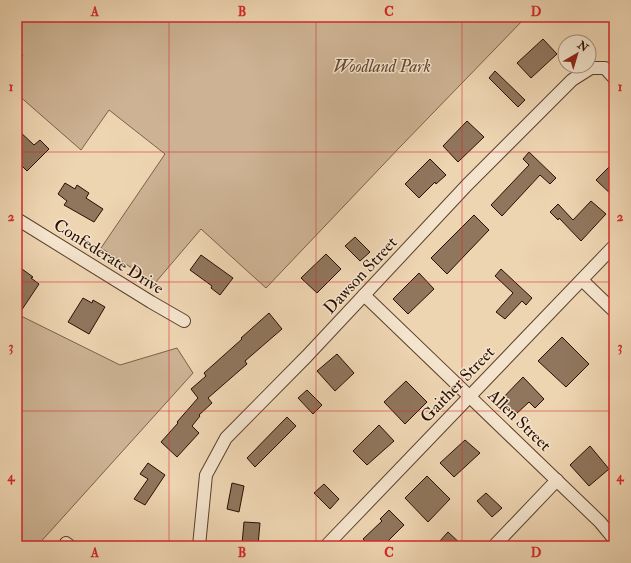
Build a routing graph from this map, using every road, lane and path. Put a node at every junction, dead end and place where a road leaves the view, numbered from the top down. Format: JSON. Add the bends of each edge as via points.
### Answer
{"nodes":[{"id":1,"x":614,"y":78,"type":"edge"},
{"id":2,"x":17,"y":219,"type":"edge"},
{"id":3,"x":614,"y":246,"type":"edge"},
{"id":4,"x":582,"y":280,"type":"junction"},
{"id":5,"x":364,"y":295,"type":"junction"},
{"id":6,"x":614,"y":311,"type":"edge"},
{"id":7,"x":184,"y":321,"type":"dead end"},
{"id":8,"x":470,"y":395,"type":"junction"},
{"id":9,"x":557,"y":480,"type":"junction"},
{"id":10,"x":614,"y":539,"type":"edge"},
{"id":11,"x":199,"y":546,"type":"edge"},
{"id":12,"x":326,"y":546,"type":"edge"},
{"id":13,"x":494,"y":546,"type":"edge"}],
"edges":[{"from":1,"to":5,"type":"street","name":"Dawson Street","via":[[604,68],[591,68],[572,80],[467,185]]},
{"from":2,"to":7,"type":"street","name":"Confederate Drive"},
{"from":3,"to":4,"type":"street","name":"Gaither Street"},
{"from":4,"to":6,"type":"street"},
{"from":4,"to":8,"type":"street","name":"Gaither Street"},
{"from":5,"to":8,"type":"street","name":"Allen Street"},
{"from":5,"to":11,"type":"street","name":"Dawson Street","via":[[226,438],[206,474]]},
{"from":8,"to":9,"type":"street","name":"Allen Street"},
{"from":8,"to":12,"type":"street","name":"Gaither Street"},
{"from":9,"to":10,"type":"street","name":"Allen Street"},
{"from":9,"to":13,"type":"street"}]}
